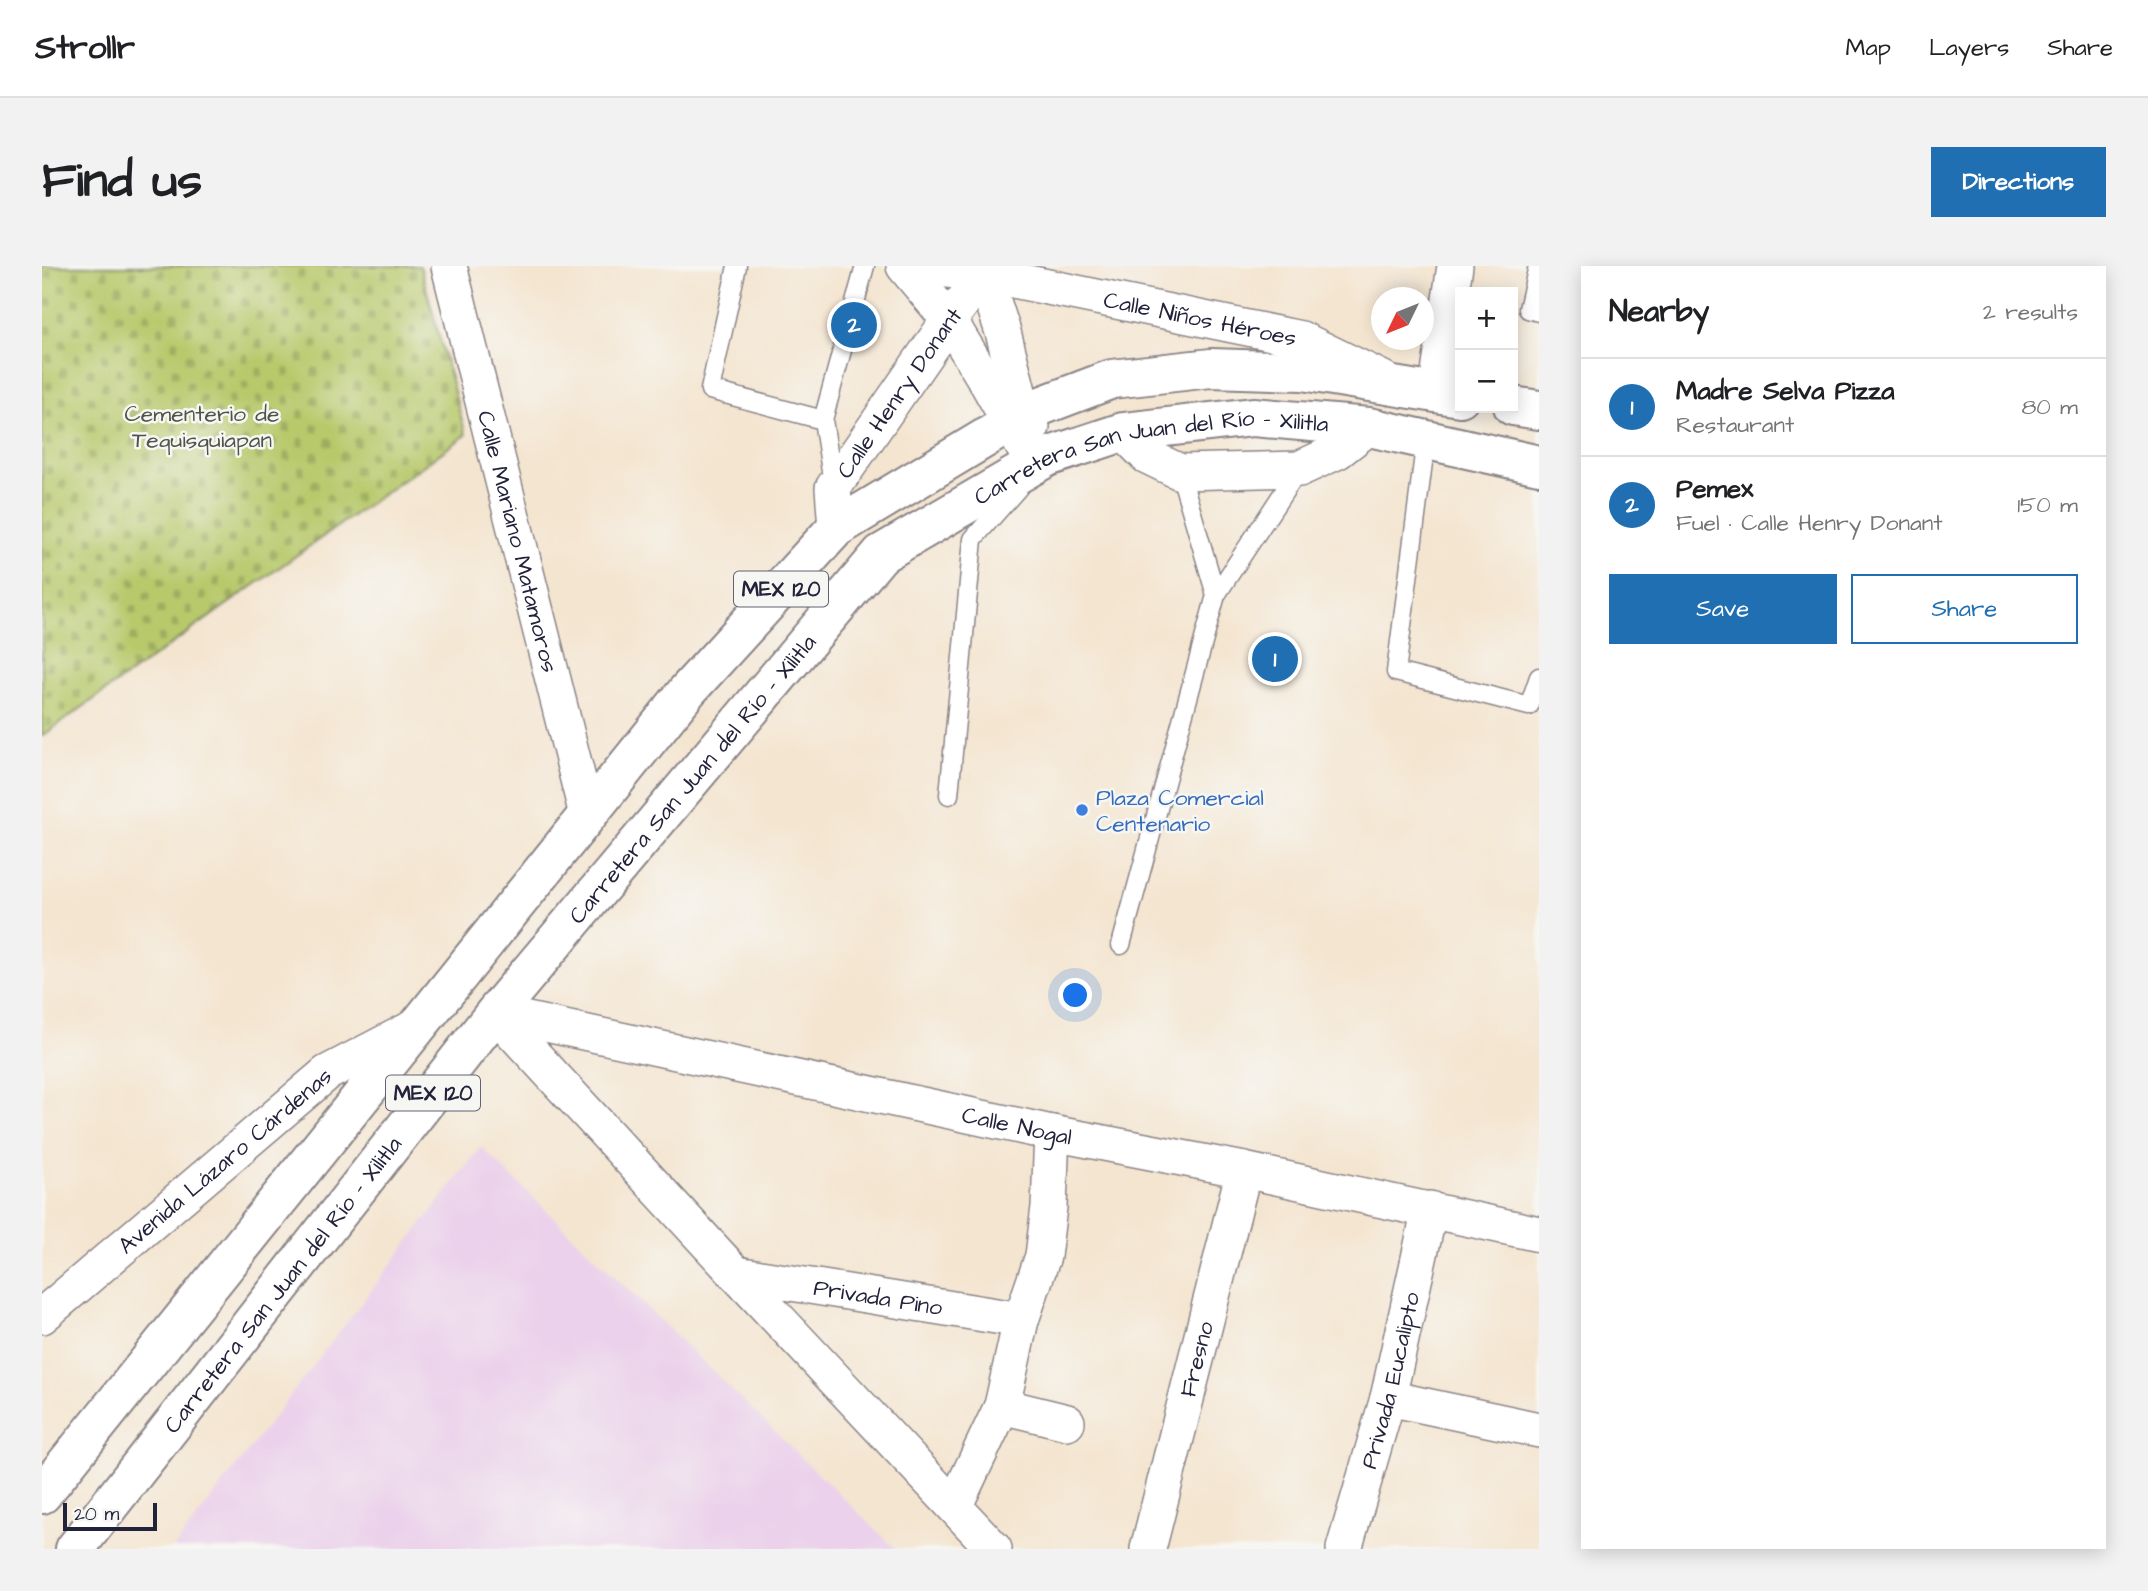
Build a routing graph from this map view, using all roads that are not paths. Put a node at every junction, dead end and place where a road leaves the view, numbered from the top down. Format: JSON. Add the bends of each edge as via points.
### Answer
{"nodes":[{"id":1,"x":449,"y":266,"type":"edge"},
{"id":2,"x":737,"y":266,"type":"edge"},
{"id":3,"x":865,"y":266,"type":"edge"},
{"id":4,"x":904,"y":266,"type":"edge"},
{"id":5,"x":911,"y":266,"type":"edge"},
{"id":6,"x":1455,"y":266,"type":"edge"},
{"id":7,"x":1538,"y":266,"type":"edge"},
{"id":8,"x":987,"y":270,"type":"edge"},
{"id":9,"x":1539,"y":312,"type":"edge"},
{"id":10,"x":949,"y":320,"type":"junction"},
{"id":11,"x":1399,"y":387,"type":"junction"},
{"id":12,"x":1448,"y":395,"type":"edge"},
{"id":13,"x":1518,"y":407,"type":"edge"},
{"id":14,"x":1539,"y":410,"type":"edge"},
{"id":15,"x":1017,"y":418,"type":"junction"},
{"id":16,"x":822,"y":420,"type":"junction"},
{"id":17,"x":1369,"y":427,"type":"junction"},
{"id":18,"x":1123,"y":432,"type":"junction"},
{"id":19,"x":1426,"y":439,"type":"junction"},
{"id":20,"x":1040,"y":461,"type":"junction"},
{"id":21,"x":1539,"y":465,"type":"edge"},
{"id":22,"x":1299,"y":469,"type":"junction"},
{"id":23,"x":1180,"y":472,"type":"junction"},
{"id":24,"x":833,"y":488,"type":"junction"},
{"id":25,"x":836,"y":528,"type":"junction"},
{"id":26,"x":1216,"y":595,"type":"junction"},
{"id":27,"x":1539,"y":677,"type":"edge"},
{"id":28,"x":949,"y":795,"type":"dead end"},
{"id":29,"x":587,"y":815,"type":"junction"},
{"id":30,"x":1121,"y":945,"type":"dead end"},
{"id":31,"x":495,"y":1013,"type":"junction"},
{"id":32,"x":419,"y":1025,"type":"junction"},
{"id":33,"x":1052,"y":1133,"type":"junction"},
{"id":34,"x":1244,"y":1170,"type":"junction"},
{"id":35,"x":1430,"y":1209,"type":"junction"},
{"id":36,"x":1539,"y":1234,"type":"edge"},
{"id":37,"x":736,"y":1274,"type":"junction"},
{"id":38,"x":42,"y":1316,"type":"edge"},
{"id":39,"x":1021,"y":1320,"type":"junction"},
{"id":40,"x":1388,"y":1398,"type":"junction"},
{"id":41,"x":1002,"y":1406,"type":"junction"},
{"id":42,"x":1067,"y":1422,"type":"dead end"},
{"id":43,"x":1539,"y":1430,"type":"edge"},
{"id":44,"x":42,"y":1494,"type":"edge"},
{"id":45,"x":955,"y":1505,"type":"junction"},
{"id":46,"x":75,"y":1549,"type":"edge"},
{"id":47,"x":994,"y":1549,"type":"edge"},
{"id":48,"x":1147,"y":1549,"type":"edge"},
{"id":49,"x":1344,"y":1549,"type":"edge"}],
"edges":[{"from":1,"to":29,"type":"street","name":"Calle Mariano Matamoros"},
{"from":2,"to":16,"type":"lane","via":[[710,390]]},
{"from":3,"to":16,"type":"lane"},
{"from":4,"to":10,"type":"street"},
{"from":5,"to":8,"type":"street","name":"Calle Niños Héroes"},
{"from":6,"to":12,"type":"street"},
{"from":7,"to":9,"type":"lane","via":[[1528,309]]},
{"from":8,"to":10,"type":"street","name":"Calle Henry Donant"},
{"from":8,"to":11,"type":"street","name":"Calle Niños Héroes","via":[[1301,339]]},
{"from":8,"to":15,"type":"street"},
{"from":10,"to":15,"type":"street"},
{"from":10,"to":24,"type":"street","name":"Calle Henry Donant"},
{"from":11,"to":12,"type":"main road","number":"MEX 120"},
{"from":11,"to":15,"type":"main road","number":"MEX 120","via":[[1303,371],[1212,368],[1112,379]]},
{"from":13,"to":14,"type":"main road"},
{"from":15,"to":20,"type":"street"},
{"from":15,"to":25,"type":"main road","number":"MEX 120"},
{"from":16,"to":24,"type":"lane"},
{"from":17,"to":18,"type":"main road","name":"Carretera San Juan del Río - Xilitla","number":"MEX 120","via":[[1253,417]]},
{"from":17,"to":19,"type":"main road","name":"Carretera San Juan del Río - Xilitla","number":"MEX 120"},
{"from":17,"to":22,"type":"street","via":[[1338,451]]},
{"from":18,"to":20,"type":"main road","name":"Carretera San Juan del Río - Xilitla","number":"MEX 120"},
{"from":18,"to":23,"type":"street","via":[[1147,456]]},
{"from":19,"to":21,"type":"main road","name":"Carretera San Juan del Río - Xilitla","number":"MEX 120"},
{"from":19,"to":27,"type":"lane","via":[[1396,672],[1529,706]]},
{"from":20,"to":28,"type":"lane","via":[[972,539]]},
{"from":20,"to":31,"type":"main road","name":"Carretera San Juan del Río - Xilitla","number":"MEX 120","via":[[881,554]]},
{"from":22,"to":23,"type":"street"},
{"from":22,"to":26,"type":"lane"},
{"from":23,"to":26,"type":"lane"},
{"from":24,"to":25,"type":"street","name":"Calle Henry Donant"},
{"from":25,"to":29,"type":"main road","number":"MEX 120","via":[[688,690]]},
{"from":26,"to":30,"type":"lane"},
{"from":29,"to":32,"type":"main road","number":"MEX 120"},
{"from":31,"to":33,"type":"street","name":"Calle Nogal"},
{"from":31,"to":37,"type":"street"},
{"from":31,"to":46,"type":"main road","name":"Carretera San Juan del Río - Xilitla","number":"MEX 120"},
{"from":32,"to":38,"type":"street","name":"Avenida Lázaro Cárdenas","via":[[327,1073]]},
{"from":32,"to":44,"type":"main road","number":"MEX 120"},
{"from":33,"to":34,"type":"street","name":"Calle Nogal"},
{"from":33,"to":39,"type":"street","via":[[1043,1256]]},
{"from":34,"to":35,"type":"street","name":"Calle Nogal"},
{"from":34,"to":48,"type":"street","name":"Fresno"},
{"from":35,"to":36,"type":"street","name":"Calle Nogal"},
{"from":35,"to":40,"type":"street","name":"Privada Eucalipto"},
{"from":37,"to":39,"type":"street","name":"Privada Pino"},
{"from":37,"to":45,"type":"street"},
{"from":39,"to":41,"type":"street"},
{"from":40,"to":43,"type":"street"},
{"from":40,"to":49,"type":"street","name":"Privada Eucalipto"},
{"from":41,"to":42,"type":"street"},
{"from":41,"to":45,"type":"street"},
{"from":45,"to":47,"type":"street"}]}
